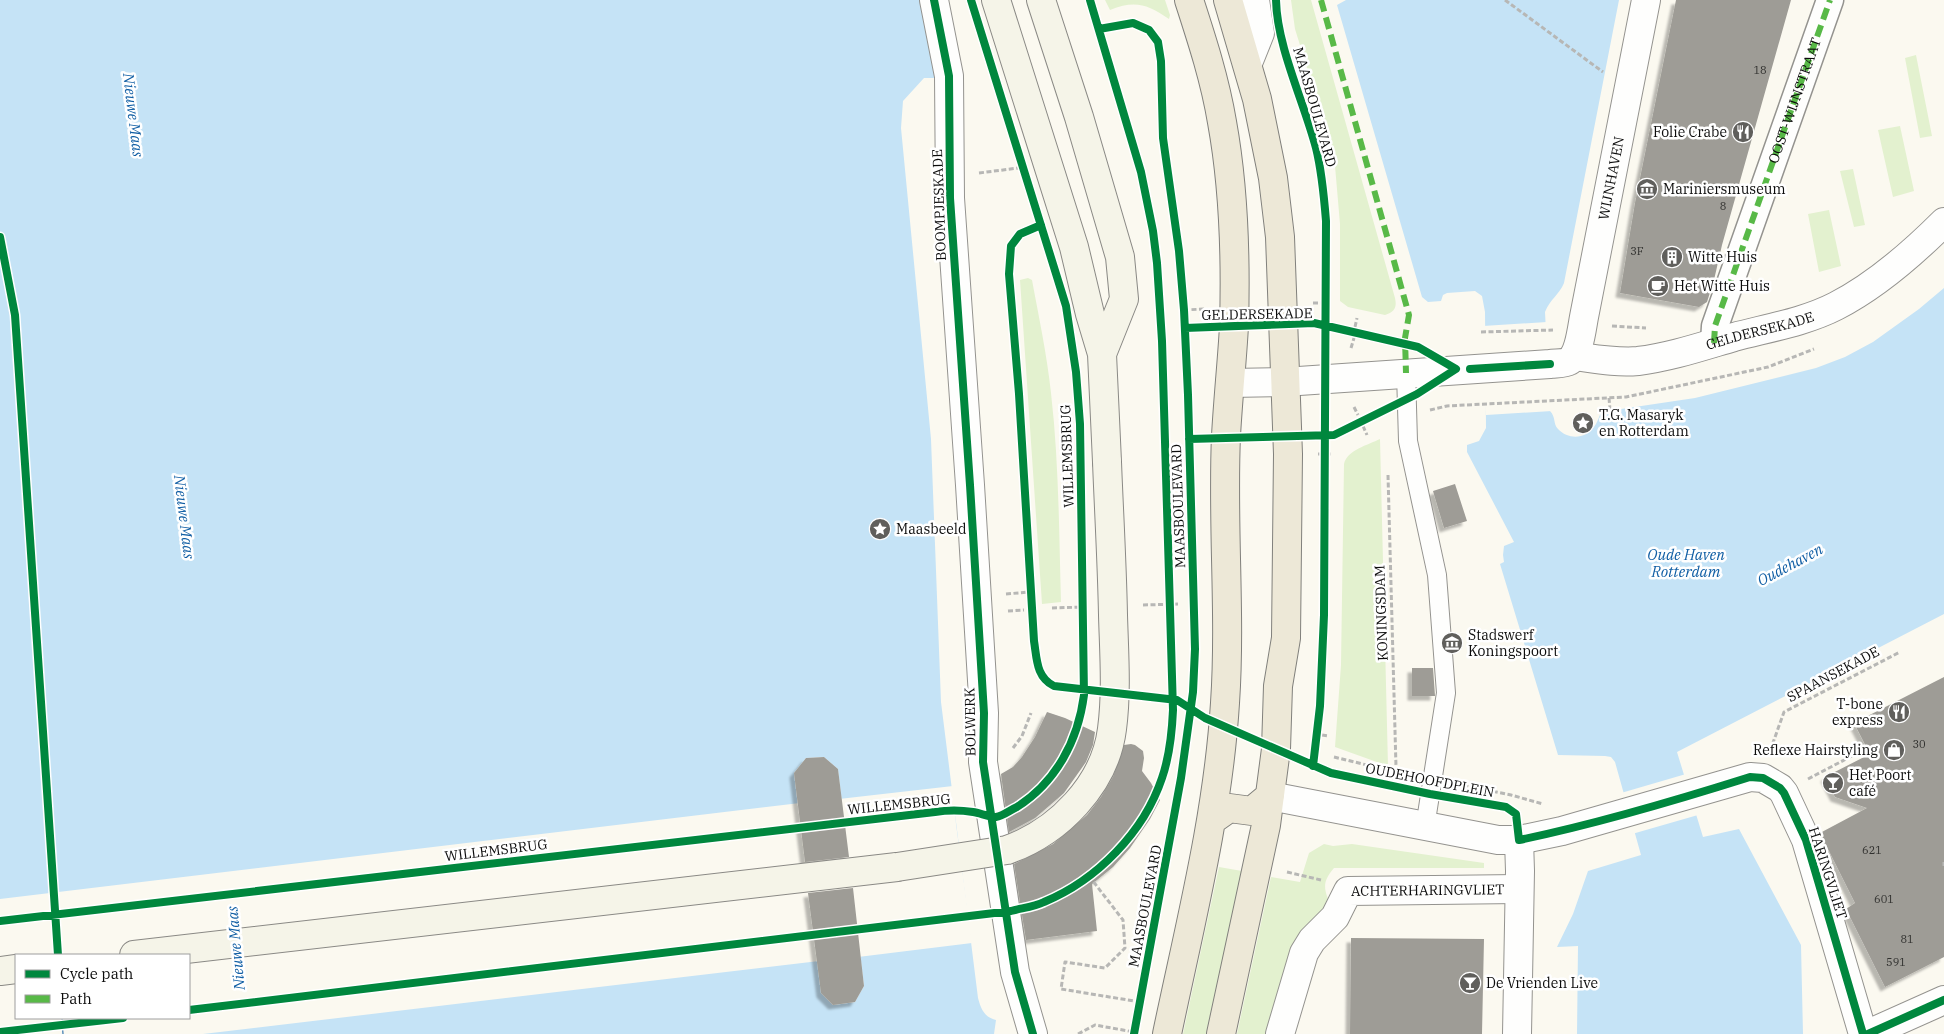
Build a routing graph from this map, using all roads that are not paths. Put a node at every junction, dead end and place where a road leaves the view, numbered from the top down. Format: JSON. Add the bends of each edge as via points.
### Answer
{"nodes":[{"id":1,"x":934,"y":0,"type":"edge"},
{"id":2,"x":996,"y":0,"type":"edge"},
{"id":3,"x":1041,"y":0,"type":"edge"},
{"id":4,"x":1189,"y":0,"type":"edge"},
{"id":5,"x":1228,"y":0,"type":"edge"},
{"id":6,"x":1255,"y":0,"type":"edge"},
{"id":7,"x":1646,"y":0,"type":"edge"},
{"id":8,"x":1830,"y":0,"type":"edge"},
{"id":9,"x":1248,"y":63,"type":"junction"},
{"id":10,"x":1944,"y":222,"type":"edge"},
{"id":11,"x":1714,"y":343,"type":"junction"},
{"id":12,"x":1102,"y":354,"type":"junction"},
{"id":13,"x":1562,"y":360,"type":"junction"},
{"id":14,"x":1284,"y":382,"type":"junction"},
{"id":15,"x":1230,"y":383,"type":"junction"},
{"id":16,"x":1407,"y":395,"type":"junction"},
{"id":17,"x":964,"y":410,"type":"joint"},
{"id":18,"x":1270,"y":796,"type":"junction"},
{"id":19,"x":1212,"y":820,"type":"junction"},
{"id":20,"x":1425,"y":827,"type":"junction"},
{"id":21,"x":1519,"y":840,"type":"junction"},
{"id":22,"x":1519,"y":889,"type":"junction"},
{"id":23,"x":143,"y":954,"type":"edge"},
{"id":24,"x":15,"y":969,"type":"edge"},
{"id":25,"x":0,"y":971,"type":"edge"},
{"id":26,"x":1944,"y":1000,"type":"edge"},
{"id":27,"x":1032,"y":1032,"type":"edge"},
{"id":28,"x":1167,"y":1034,"type":"edge"},
{"id":29,"x":1221,"y":1034,"type":"edge"},
{"id":30,"x":1280,"y":1034,"type":"edge"},
{"id":31,"x":1517,"y":1034,"type":"edge"},
{"id":32,"x":1863,"y":1034,"type":"edge"},
{"id":33,"x":1868,"y":1034,"type":"edge"}],
"edges":[{"from":1,"to":17,"type":"street","name":"BOOMPJESKADE","via":[[950,76],[950,198]]},
{"from":2,"to":12,"type":"main road","via":[[1074,247]]},
{"from":3,"to":12,"type":"main road","via":[[1120,257],[1124,299]]},
{"from":4,"to":15,"type":"main road","via":[[1217,96],[1229,174],[1234,263]]},
{"from":5,"to":9,"type":"main road"},
{"from":6,"to":9,"type":"street","via":[[1260,33]]},
{"from":7,"to":13,"type":"street","name":"WIJNHAVEN","via":[[1583,324]]},
{"from":8,"to":11,"type":"street","name":"OOST-WIJNSTRAAT","via":[[1715,326]]},
{"from":9,"to":14,"type":"main road","via":[[1264,131],[1279,222]]},
{"from":10,"to":11,"type":"street","name":"GELDERSEKADE","via":[[1903,261],[1836,306]]},
{"from":11,"to":13,"type":"street","name":"GELDERSEKADE","via":[[1638,361]]},
{"from":12,"to":23,"type":"main road","bridge":true,"via":[[1115,672],[1112,730],[1099,768],[1083,794],[1060,820],[1024,844],[1007,850],[897,867]]},
{"from":13,"to":16,"type":"street","name":"GELDERSEKADE","via":[[1470,369]]},
{"from":14,"to":15,"type":"street"},
{"from":14,"to":16,"type":"street"},
{"from":14,"to":18,"type":"main road","via":[[1288,454],[1286,638],[1278,686],[1276,749]]},
{"from":15,"to":19,"type":"main road","via":[[1226,437],[1225,702]]},
{"from":16,"to":20,"type":"lane","via":[[1408,441],[1436,575],[1446,693]]},
{"from":17,"to":27,"type":"street","name":"BOLWERK","via":[[984,713],[983,762],[1015,972]]},
{"from":18,"to":19,"type":"main road","via":[[1252,811],[1229,808]]},
{"from":18,"to":20,"type":"street"},
{"from":18,"to":29,"type":"main road"},
{"from":19,"to":28,"type":"main road"},
{"from":20,"to":21,"type":"street","via":[[1498,840]]},
{"from":21,"to":22,"type":"street"},
{"from":21,"to":32,"type":"street","name":"HARINGVLIET","via":[[1604,820],[1750,777],[1773,785],[1811,852]]},
{"from":22,"to":30,"type":"street","name":"ACHTERHARINGVLIET","via":[[1348,891],[1335,917],[1304,952]]},
{"from":22,"to":31,"type":"street"},
{"from":24,"to":25,"type":"main road"},
{"from":26,"to":33,"type":"street"}]}
